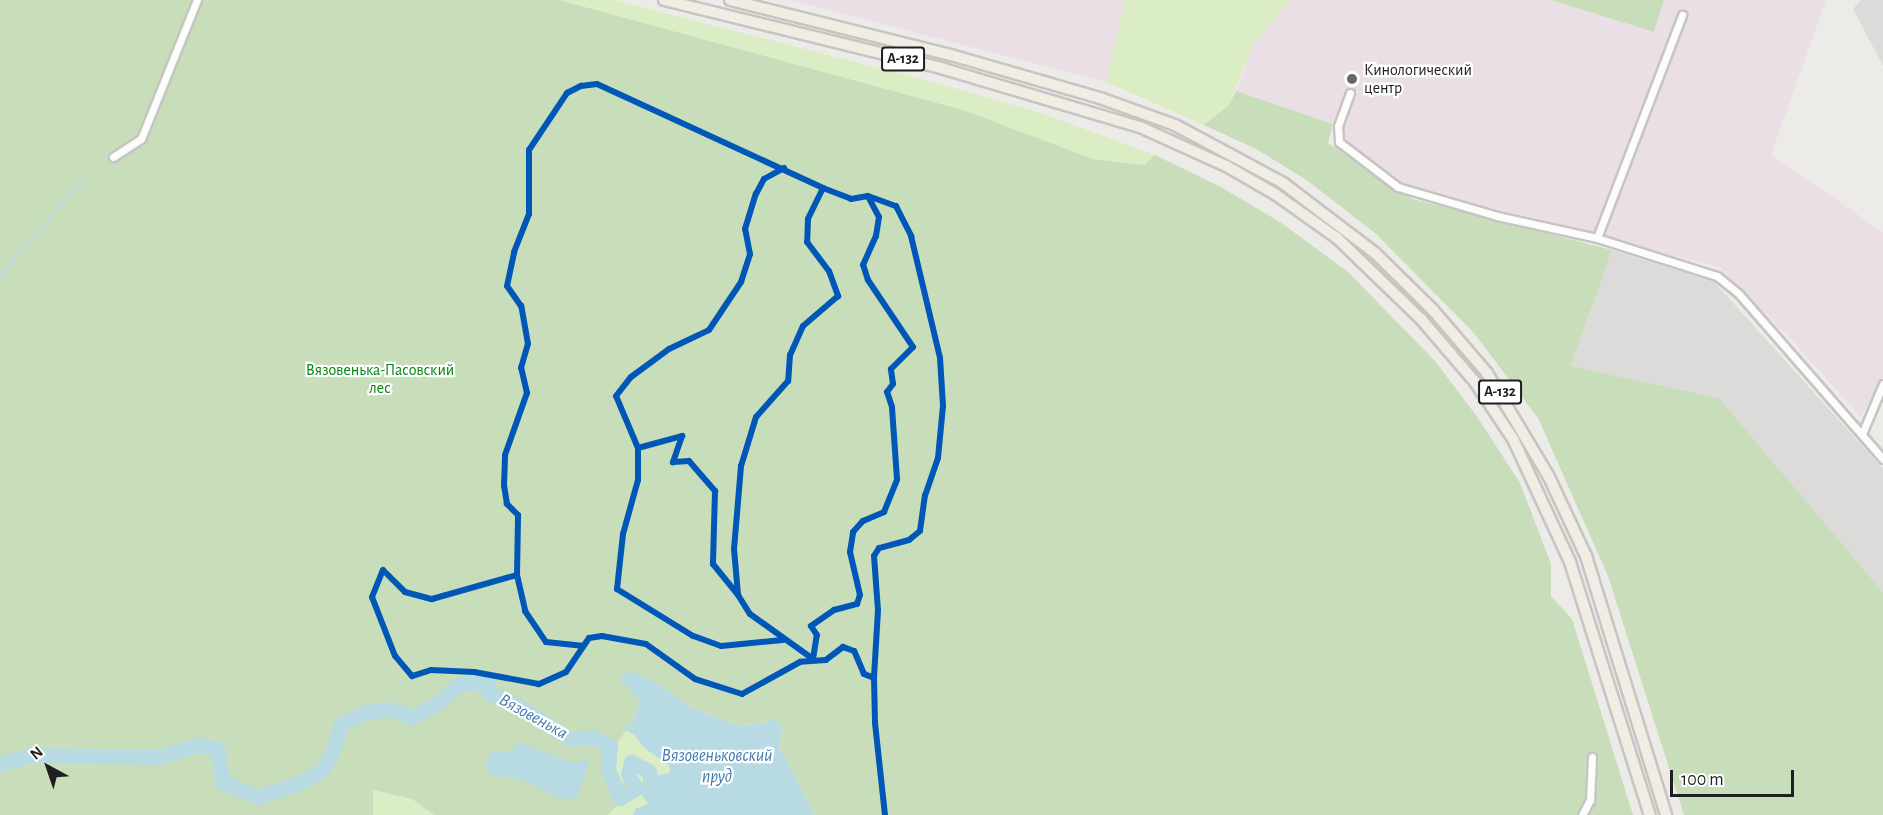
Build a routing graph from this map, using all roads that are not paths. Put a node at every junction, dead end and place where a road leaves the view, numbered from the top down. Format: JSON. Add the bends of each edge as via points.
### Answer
{"nodes":[{"id":1,"x":197,"y":0,"type":"edge"},
{"id":2,"x":664,"y":0,"type":"edge"},
{"id":3,"x":730,"y":0,"type":"edge"},
{"id":4,"x":1682,"y":15,"type":"dead end"},
{"id":5,"x":1350,"y":93,"type":"dead end"},
{"id":6,"x":114,"y":157,"type":"dead end"},
{"id":7,"x":1597,"y":238,"type":"junction"},
{"id":8,"x":1883,"y":384,"type":"edge"},
{"id":9,"x":1862,"y":434,"type":"junction"},
{"id":10,"x":1883,"y":459,"type":"edge"},
{"id":11,"x":1592,"y":757,"type":"dead end"},
{"id":12,"x":1582,"y":815,"type":"edge"},
{"id":13,"x":1650,"y":815,"type":"edge"},
{"id":14,"x":1666,"y":815,"type":"edge"}],
"edges":[{"from":1,"to":6,"type":"street","via":[[141,139]]},
{"from":2,"to":13,"type":"main road","number":"А-132","via":[[944,69],[1140,127],[1228,167],[1275,194],[1337,238],[1392,288],[1453,356],[1513,439],[1570,562]]},
{"from":3,"to":14,"type":"main road","number":"А-132","via":[[951,55],[1100,98],[1175,125],[1283,183],[1375,253],[1432,309],[1487,374],[1549,477],[1586,556]]},
{"from":4,"to":7,"type":"street"},
{"from":5,"to":7,"type":"street","via":[[1338,126],[1339,142],[1398,187],[1497,216]]},
{"from":7,"to":9,"type":"street","via":[[1717,276],[1739,294]]},
{"from":8,"to":9,"type":"street"},
{"from":9,"to":10,"type":"street"},
{"from":11,"to":12,"type":"street","via":[[1590,800]]}]}
